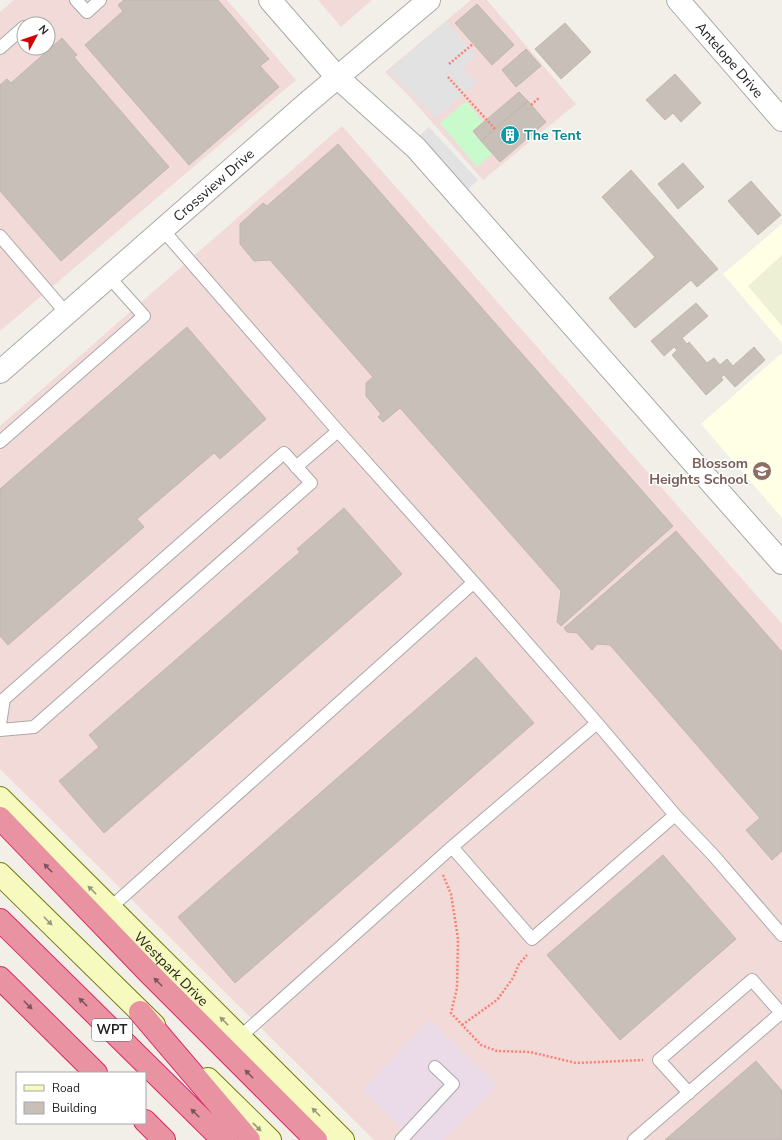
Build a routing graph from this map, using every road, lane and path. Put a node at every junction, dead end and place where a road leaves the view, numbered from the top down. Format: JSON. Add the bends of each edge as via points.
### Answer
{"nodes":[{"id":1,"x":76,"y":0,"type":"edge"},
{"id":2,"x":100,"y":0,"type":"edge"},
{"id":3,"x":270,"y":0,"type":"edge"},
{"id":4,"x":429,"y":0,"type":"edge"},
{"id":5,"x":678,"y":0,"type":"edge"},
{"id":6,"x":16,"y":34,"type":"edge"},
{"id":7,"x":473,"y":44,"type":"dead end"},
{"id":8,"x":0,"y":48,"type":"edge"},
{"id":9,"x":449,"y":64,"type":"dead end"},
{"id":10,"x":337,"y":77,"type":"junction"},
{"id":11,"x":448,"y":77,"type":"dead end"},
{"id":12,"x":539,"y":98,"type":"dead end"},
{"id":13,"x":531,"y":105,"type":"dead end"},
{"id":14,"x":781,"y":116,"type":"edge"},
{"id":15,"x":495,"y":129,"type":"dead end"},
{"id":16,"x":162,"y":229,"type":"junction"},
{"id":17,"x":0,"y":236,"type":"edge"},
{"id":18,"x":109,"y":277,"type":"junction"},
{"id":19,"x":67,"y":314,"type":"junction"},
{"id":20,"x":0,"y":372,"type":"edge"},
{"id":21,"x":338,"y":431,"type":"junction"},
{"id":22,"x":0,"y":442,"type":"edge"},
{"id":23,"x":296,"y":467,"type":"junction"},
{"id":24,"x":782,"y":563,"type":"edge"},
{"id":25,"x":474,"y":583,"type":"junction"},
{"id":26,"x":597,"y":723,"type":"junction"},
{"id":27,"x":0,"y":724,"type":"edge"},
{"id":28,"x":0,"y":730,"type":"edge"},
{"id":29,"x":0,"y":798,"type":"edge"},
{"id":30,"x":675,"y":815,"type":"junction"},
{"id":31,"x":0,"y":818,"type":"edge"},
{"id":32,"x":452,"y":847,"type":"junction"},
{"id":33,"x":437,"y":860,"type":"junction"},
{"id":34,"x":0,"y":874,"type":"edge"},
{"id":35,"x":110,"y":908,"type":"junction"},
{"id":36,"x":0,"y":920,"type":"edge"},
{"id":37,"x":782,"y":935,"type":"edge"},
{"id":38,"x":532,"y":939,"type":"junction"},
{"id":39,"x":0,"y":978,"type":"edge"},
{"id":40,"x":140,"y":1012,"type":"junction"},
{"id":41,"x":782,"y":1013,"type":"edge"},
{"id":42,"x":462,"y":1026,"type":"junction"},
{"id":43,"x":240,"y":1037,"type":"junction"},
{"id":44,"x":659,"y":1060,"type":"junction"},
{"id":45,"x":436,"y":1067,"type":"dead end"},
{"id":46,"x":95,"y":1072,"type":"edge"},
{"id":47,"x":689,"y":1093,"type":"junction"},
{"id":48,"x":146,"y":1122,"type":"edge"},
{"id":49,"x":164,"y":1140,"type":"edge"},
{"id":50,"x":223,"y":1140,"type":"edge"},
{"id":51,"x":249,"y":1140,"type":"edge"},
{"id":52,"x":270,"y":1140,"type":"edge"},
{"id":53,"x":316,"y":1140,"type":"edge"},
{"id":54,"x":344,"y":1140,"type":"edge"},
{"id":55,"x":401,"y":1140,"type":"edge"},
{"id":56,"x":634,"y":1140,"type":"edge"}],
"edges":[{"from":1,"to":2,"type":"lane","via":[[87,12]]},
{"from":3,"to":10,"type":"street"},
{"from":4,"to":10,"type":"street","name":"Crossview Drive"},
{"from":5,"to":14,"type":"street","name":"Antelope Drive"},
{"from":6,"to":8,"type":"lane"},
{"from":7,"to":9,"type":"path"},
{"from":10,"to":16,"type":"street","name":"Crossview Drive"},
{"from":10,"to":24,"type":"street","via":[[416,148]]},
{"from":11,"to":15,"type":"path"},
{"from":12,"to":13,"type":"path"},
{"from":16,"to":18,"type":"street","name":"Crossview Drive"},
{"from":16,"to":21,"type":"lane"},
{"from":17,"to":19,"type":"lane"},
{"from":18,"to":19,"type":"street","name":"Crossview Drive"},
{"from":18,"to":22,"type":"lane","via":[[144,316]]},
{"from":19,"to":20,"type":"street","name":"Crossview Drive"},
{"from":21,"to":23,"type":"lane"},
{"from":21,"to":25,"type":"lane"},
{"from":23,"to":27,"type":"lane","via":[[284,453],[4,699]]},
{"from":23,"to":28,"type":"lane","via":[[311,484],[34,727]]},
{"from":25,"to":26,"type":"lane"},
{"from":25,"to":35,"type":"lane"},
{"from":26,"to":30,"type":"lane"},
{"from":26,"to":32,"type":"lane"},
{"from":35,"to":29,"type":"main road","name":"Westpark Drive","one_way":true},
{"from":30,"to":37,"type":"lane"},
{"from":30,"to":38,"type":"lane"},
{"from":53,"to":31,"type":"highway","one_way":true,"via":[[147,971]]},
{"from":32,"to":33,"type":"lane"},
{"from":32,"to":38,"type":"lane"},
{"from":33,"to":42,"type":"path","via":[[451,894],[458,939],[457,988],[451,1013]]},
{"from":33,"to":43,"type":"lane"},
{"from":34,"to":40,"type":"main road","one_way":true},
{"from":43,"to":35,"type":"main road","name":"Westpark Drive","one_way":true},
{"from":50,"to":36,"type":"highway","number":"WPT","one_way":true},
{"from":38,"to":42,"type":"path","via":[[527,955],[497,1000]]},
{"from":39,"to":46,"type":"highway","number":"WPT","one_way":true},
{"from":40,"to":51,"type":"highway"},
{"from":40,"to":52,"type":"main road","one_way":true},
{"from":41,"to":44,"type":"lane","via":[[752,980]]},
{"from":41,"to":47,"type":"lane"},
{"from":42,"to":44,"type":"path","via":[[481,1046],[497,1051],[530,1052],[576,1063]]},
{"from":54,"to":43,"type":"main road","name":"Westpark Drive","one_way":true},
{"from":44,"to":47,"type":"lane"},
{"from":45,"to":55,"type":"lane","via":[[453,1084]]},
{"from":47,"to":56,"type":"lane"},
{"from":48,"to":49,"type":"highway"}]}
